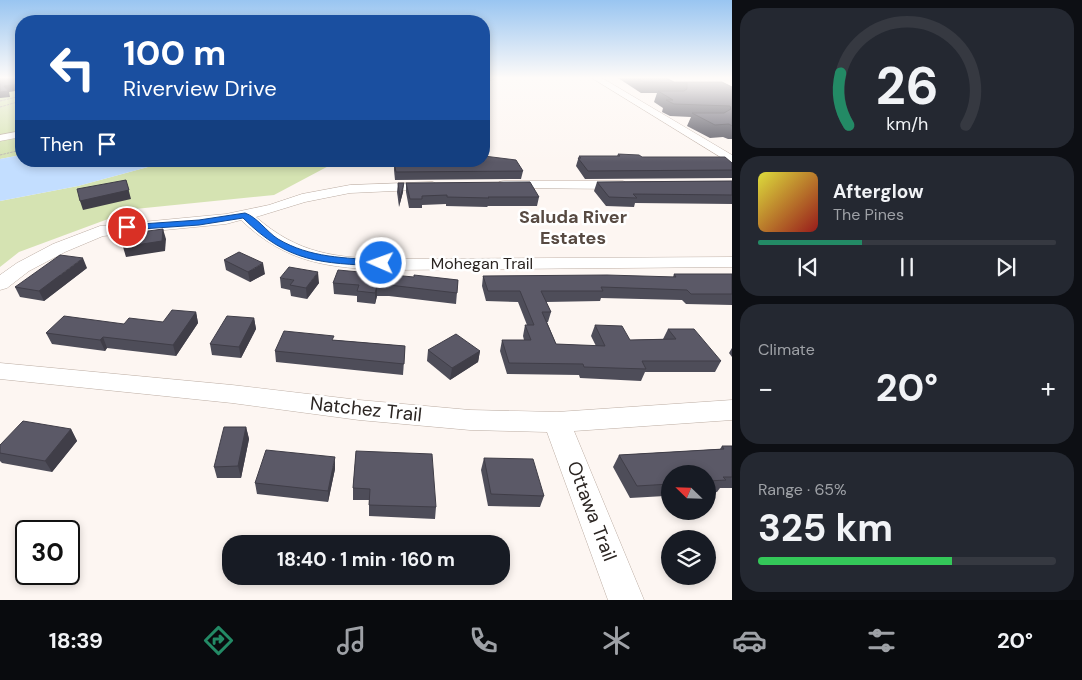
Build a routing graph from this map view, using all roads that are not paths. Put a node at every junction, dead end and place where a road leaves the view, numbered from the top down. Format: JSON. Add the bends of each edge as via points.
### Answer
{"nodes":[{"id":1,"x":641,"y":106,"type":"edge"},
{"id":2,"x":666,"y":121,"type":"junction"},
{"id":3,"x":684,"y":121,"type":"dead end"},
{"id":4,"x":15,"y":135,"type":"edge"},
{"id":5,"x":0,"y":138,"type":"edge"},
{"id":6,"x":729,"y":157,"type":"edge"},
{"id":7,"x":634,"y":185,"type":"edge"},
{"id":8,"x":447,"y":186,"type":"edge"},
{"id":9,"x":486,"y":186,"type":"edge"},
{"id":10,"x":245,"y":215,"type":"junction"},
{"id":11,"x":732,"y":262,"type":"edge"},
{"id":12,"x":0,"y":284,"type":"edge"},
{"id":13,"x":0,"y":371,"type":"edge"},
{"id":14,"x":732,"y":410,"type":"edge"},
{"id":15,"x":557,"y":422,"type":"junction"},
{"id":16,"x":626,"y":600,"type":"edge"}],
"edges":[{"from":1,"to":2,"type":"street"},
{"from":2,"to":3,"type":"street"},
{"from":2,"to":6,"type":"street"},
{"from":4,"to":5,"type":"street"},
{"from":7,"to":9,"type":"street"},
{"from":8,"to":10,"type":"street","via":[[339,190]]},
{"from":10,"to":11,"type":"street","name":"Mohegan Trail","via":[[285,247],[330,260],[398,263]]},
{"from":10,"to":12,"type":"street","via":[[100,231],[23,267]]},
{"from":13,"to":15,"type":"street","name":"Natchez Trail","via":[[359,410],[470,420]]},
{"from":14,"to":15,"type":"street","name":"Natchez Trail"},
{"from":15,"to":16,"type":"street","name":"Ottawa Trail"}]}
